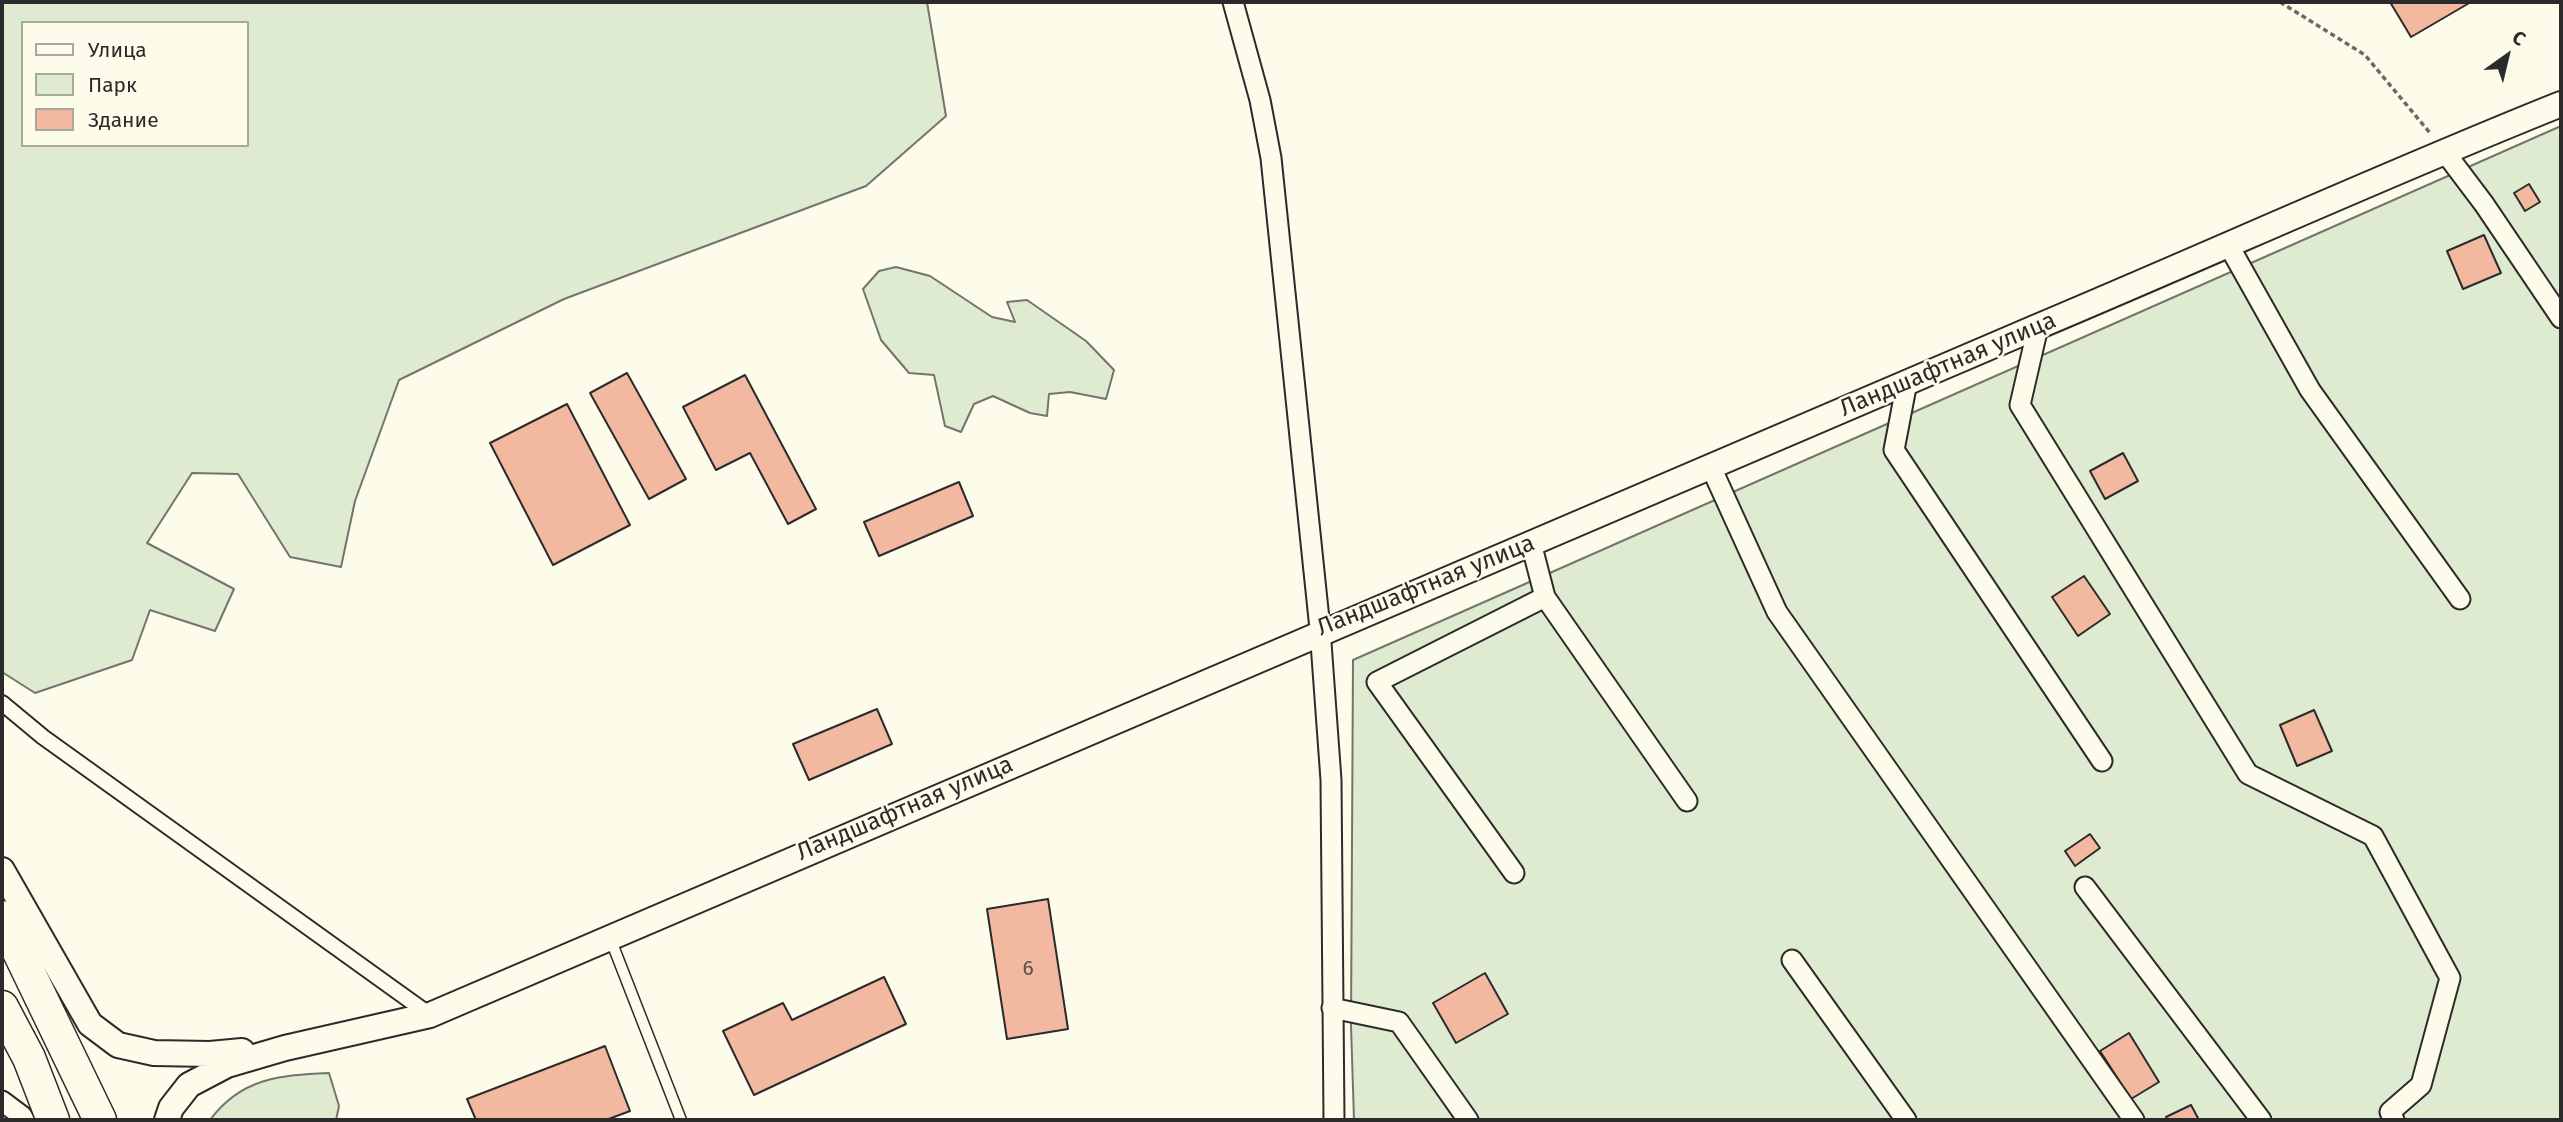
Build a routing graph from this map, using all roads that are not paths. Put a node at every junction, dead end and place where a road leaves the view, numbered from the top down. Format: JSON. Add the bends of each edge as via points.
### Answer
{"nodes":[{"id":1,"x":1233,"y":2,"type":"edge"},
{"id":2,"x":2561,"y":104,"type":"edge"},
{"id":3,"x":2444,"y":151,"type":"junction"},
{"id":4,"x":2229,"y":246,"type":"junction"},
{"id":5,"x":2561,"y":318,"type":"edge"},
{"id":6,"x":2038,"y":327,"type":"junction"},
{"id":7,"x":1907,"y":382,"type":"junction"},
{"id":8,"x":1710,"y":465,"type":"junction"},
{"id":9,"x":1531,"y":543,"type":"junction"},
{"id":10,"x":1545,"y":597,"type":"junction"},
{"id":11,"x":2460,"y":599,"type":"dead end"},
{"id":12,"x":1320,"y":629,"type":"junction"},
{"id":13,"x":2,"y":703,"type":"edge"},
{"id":14,"x":2102,"y":761,"type":"dead end"},
{"id":15,"x":1687,"y":801,"type":"dead end"},
{"id":16,"x":2,"y":870,"type":"edge"},
{"id":17,"x":1514,"y":873,"type":"dead end"},
{"id":18,"x":2085,"y":887,"type":"dead end"},
{"id":19,"x":2,"y":918,"type":"edge"},
{"id":20,"x":609,"y":937,"type":"junction"},
{"id":21,"x":1792,"y":960,"type":"dead end"},
{"id":22,"x":2,"y":1007,"type":"edge"},
{"id":23,"x":1332,"y":1008,"type":"junction"},
{"id":24,"x":430,"y":1015,"type":"junction"},
{"id":25,"x":285,"y":1048,"type":"junction"},
{"id":26,"x":2,"y":1101,"type":"edge"},
{"id":27,"x":24,"y":1120,"type":"edge"},
{"id":28,"x":53,"y":1120,"type":"edge"},
{"id":29,"x":100,"y":1120,"type":"edge"},
{"id":30,"x":167,"y":1120,"type":"edge"},
{"id":31,"x":681,"y":1120,"type":"edge"},
{"id":32,"x":1334,"y":1120,"type":"edge"},
{"id":33,"x":1468,"y":1120,"type":"edge"},
{"id":34,"x":1906,"y":1120,"type":"edge"},
{"id":35,"x":2134,"y":1120,"type":"edge"},
{"id":36,"x":2261,"y":1120,"type":"edge"},
{"id":37,"x":2394,"y":1120,"type":"edge"}],
"edges":[{"from":1,"to":12,"type":"street","via":[[1260,100],[1270,158]]},
{"from":2,"to":3,"type":"street","name":"Ландшафтная улица"},
{"from":3,"to":4,"type":"street","name":"Ландшафтная улица"},
{"from":3,"to":5,"type":"street"},
{"from":4,"to":6,"type":"street","name":"Ландшафтная улица"},
{"from":4,"to":11,"type":"street","via":[[2310,390]]},
{"from":6,"to":7,"type":"street","name":"Ландшафтная улица"},
{"from":6,"to":37,"type":"street","via":[[2020,405],[2248,774],[2373,836],[2450,978],[2421,1085],[2390,1112]]},
{"from":7,"to":8,"type":"street","name":"Ландшафтная улица"},
{"from":7,"to":14,"type":"street","via":[[1894,450]]},
{"from":8,"to":9,"type":"street","name":"Ландшафтная улица"},
{"from":8,"to":35,"type":"street","via":[[1777,612]]},
{"from":9,"to":10,"type":"street"},
{"from":9,"to":12,"type":"street","name":"Ландшафтная улица"},
{"from":10,"to":15,"type":"street"},
{"from":10,"to":17,"type":"street","via":[[1377,682]]},
{"from":12,"to":20,"type":"street","name":"Ландшафтная улица"},
{"from":12,"to":23,"type":"street","via":[[1331,780]]},
{"from":13,"to":24,"type":"street"},
{"from":16,"to":25,"type":"street","via":[[90,1024],[118,1045],[154,1053],[199,1054]]},
{"from":18,"to":36,"type":"street"},
{"from":19,"to":29,"type":"main road"},
{"from":20,"to":24,"type":"street","name":"Ландшафтная улица"},
{"from":20,"to":31,"type":"lane"},
{"from":21,"to":34,"type":"street"},
{"from":22,"to":28,"type":"main road","via":[[29,1058]]},
{"from":23,"to":32,"type":"street"},
{"from":23,"to":33,"type":"street","via":[[1399,1022]]},
{"from":24,"to":25,"type":"street","name":"Ландшафтная улица"},
{"from":25,"to":30,"type":"street","via":[[227,1065],[189,1085]]},
{"from":26,"to":27,"type":"street"}]}
